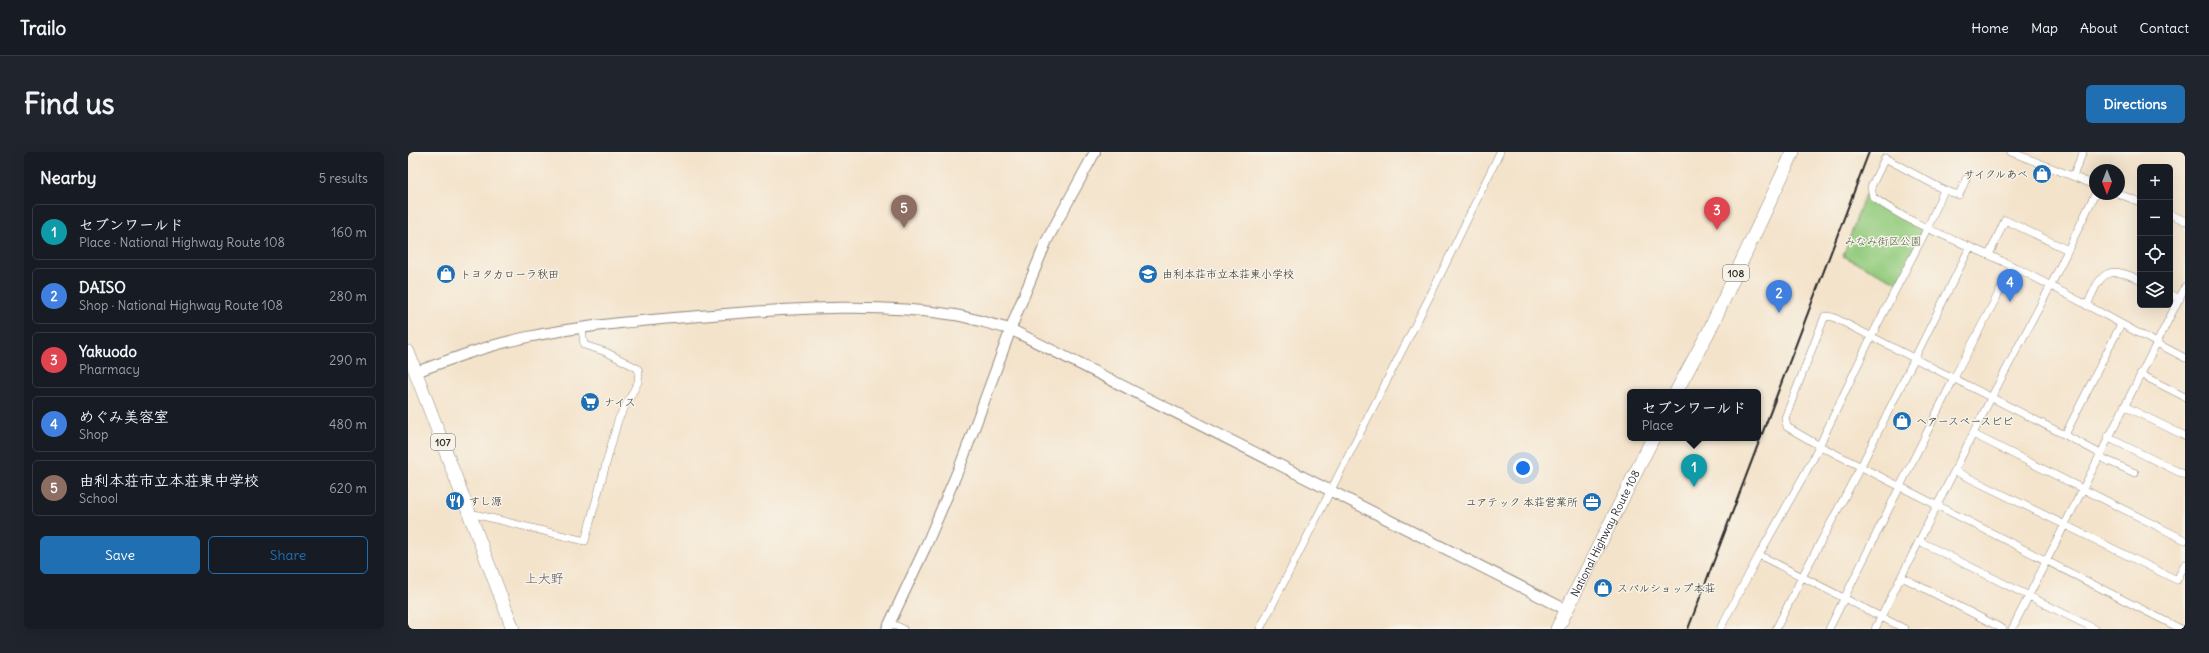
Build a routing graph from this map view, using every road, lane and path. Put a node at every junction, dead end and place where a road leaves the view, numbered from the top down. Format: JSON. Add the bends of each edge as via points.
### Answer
{"nodes":[{"id":1,"x":1095,"y":152,"type":"edge"},
{"id":2,"x":1500,"y":152,"type":"edge"},
{"id":3,"x":1793,"y":152,"type":"edge"},
{"id":4,"x":2011,"y":152,"type":"edge"},
{"id":5,"x":2083,"y":152,"type":"edge"},
{"id":6,"x":1886,"y":155,"type":"edge"},
{"id":7,"x":2073,"y":176,"type":"junction"},
{"id":8,"x":1966,"y":179,"type":"dead end"},
{"id":9,"x":2089,"y":182,"type":"edge"},
{"id":10,"x":1944,"y":190,"type":"junction"},
{"id":11,"x":2125,"y":196,"type":"edge"},
{"id":12,"x":2093,"y":200,"type":"edge"},
{"id":13,"x":2137,"y":201,"type":"edge"},
{"id":14,"x":2173,"y":215,"type":"edge"},
{"id":15,"x":2185,"y":221,"type":"edge"},
{"id":16,"x":1928,"y":227,"type":"junction"},
{"id":17,"x":1970,"y":246,"type":"junction"},
{"id":18,"x":2068,"y":250,"type":"junction"},
{"id":19,"x":1989,"y":255,"type":"junction"},
{"id":20,"x":2013,"y":266,"type":"junction"},
{"id":21,"x":2137,"y":278,"type":"edge"},
{"id":22,"x":2050,"y":287,"type":"junction"},
{"id":23,"x":2185,"y":287,"type":"edge"},
{"id":24,"x":2173,"y":296,"type":"edge"},
{"id":25,"x":2180,"y":299,"type":"junction"},
{"id":26,"x":2087,"y":306,"type":"junction"},
{"id":27,"x":2121,"y":324,"type":"junction"},
{"id":28,"x":582,"y":328,"type":"junction"},
{"id":29,"x":1010,"y":329,"type":"junction"},
{"id":30,"x":1871,"y":337,"type":"junction"},
{"id":31,"x":2156,"y":343,"type":"junction"},
{"id":32,"x":408,"y":352,"type":"edge"},
{"id":33,"x":2185,"y":358,"type":"edge"},
{"id":34,"x":1913,"y":359,"type":"junction"},
{"id":35,"x":416,"y":372,"type":"junction"},
{"id":36,"x":2140,"y":374,"type":"junction"},
{"id":37,"x":1954,"y":378,"type":"junction"},
{"id":38,"x":1678,"y":389,"type":"edge"},
{"id":39,"x":2185,"y":397,"type":"edge"},
{"id":40,"x":1991,"y":398,"type":"junction"},
{"id":41,"x":2124,"y":406,"type":"junction"},
{"id":42,"x":1973,"y":434,"type":"junction"},
{"id":43,"x":2064,"y":435,"type":"junction"},
{"id":44,"x":2185,"y":436,"type":"edge"},
{"id":45,"x":2107,"y":437,"type":"junction"},
{"id":46,"x":1652,"y":441,"type":"edge"},
{"id":47,"x":1818,"y":445,"type":"junction"},
{"id":48,"x":2099,"y":455,"type":"junction"},
{"id":49,"x":1861,"y":466,"type":"junction"},
{"id":50,"x":1954,"y":471,"type":"junction"},
{"id":51,"x":2135,"y":473,"type":"dead end"},
{"id":52,"x":2185,"y":475,"type":"edge"},
{"id":53,"x":1900,"y":487,"type":"junction"},
{"id":54,"x":1330,"y":489,"type":"junction"},
{"id":55,"x":2081,"y":490,"type":"junction"},
{"id":56,"x":1936,"y":506,"type":"junction"},
{"id":57,"x":470,"y":513,"type":"junction"},
{"id":58,"x":2064,"y":524,"type":"junction"},
{"id":59,"x":2185,"y":540,"type":"edge"},
{"id":60,"x":1919,"y":541,"type":"junction"},
{"id":61,"x":1759,"y":555,"type":"junction"},
{"id":62,"x":2045,"y":560,"type":"junction"},
{"id":63,"x":2185,"y":564,"type":"edge"},
{"id":64,"x":1802,"y":576,"type":"junction"},
{"id":65,"x":1902,"y":578,"type":"junction"},
{"id":66,"x":2029,"y":596,"type":"junction"},
{"id":67,"x":1846,"y":597,"type":"junction"},
{"id":68,"x":1567,"y":610,"type":"junction"},
{"id":69,"x":1880,"y":617,"type":"junction"},
{"id":70,"x":889,"y":626,"type":"edge"},
{"id":71,"x":513,"y":629,"type":"edge"},
{"id":72,"x":903,"y":629,"type":"edge"},
{"id":73,"x":1260,"y":629,"type":"edge"},
{"id":74,"x":1557,"y":629,"type":"edge"},
{"id":75,"x":1720,"y":629,"type":"edge"},
{"id":76,"x":1776,"y":629,"type":"edge"},
{"id":77,"x":1829,"y":629,"type":"edge"},
{"id":78,"x":1875,"y":629,"type":"edge"},
{"id":79,"x":1905,"y":629,"type":"edge"},
{"id":80,"x":2003,"y":629,"type":"edge"},
{"id":81,"x":2012,"y":629,"type":"edge"},
{"id":82,"x":2095,"y":629,"type":"edge"},
{"id":83,"x":2181,"y":629,"type":"edge"}],
"edges":[{"from":1,"to":29,"type":"street","via":[[1047,240]]},
{"from":2,"to":54,"type":"street","via":[[1434,288]]},
{"from":3,"to":38,"type":"highway","number":"108"},
{"from":4,"to":7,"type":"street"},
{"from":5,"to":7,"type":"street"},
{"from":6,"to":10,"type":"street"},
{"from":6,"to":16,"type":"street","via":[[1872,187],[1873,197]]},
{"from":7,"to":9,"type":"street"},
{"from":8,"to":10,"type":"street","via":[[1959,195]]},
{"from":10,"to":16,"type":"street"},
{"from":11,"to":13,"type":"street"},
{"from":12,"to":18,"type":"street"},
{"from":14,"to":15,"type":"street"},
{"from":16,"to":17,"type":"street"},
{"from":16,"to":30,"type":"street"},
{"from":17,"to":19,"type":"street"},
{"from":17,"to":34,"type":"street"},
{"from":18,"to":19,"type":"street","via":[[2005,220]]},
{"from":18,"to":22,"type":"street"},
{"from":19,"to":20,"type":"street"},
{"from":20,"to":22,"type":"street"},
{"from":20,"to":37,"type":"street"},
{"from":21,"to":26,"type":"street","via":[[2129,274],[2104,274],[2096,284]]},
{"from":22,"to":26,"type":"street"},
{"from":22,"to":40,"type":"street"},
{"from":23,"to":25,"type":"street"},
{"from":24,"to":25,"type":"street"},
{"from":25,"to":31,"type":"street"},
{"from":26,"to":27,"type":"street"},
{"from":27,"to":31,"type":"street"},
{"from":27,"to":43,"type":"street"},
{"from":28,"to":29,"type":"street","via":[[692,316],[850,307],[939,313]]},
{"from":28,"to":35,"type":"street","via":[[483,348]]},
{"from":28,"to":57,"type":"street","via":[[584,345],[606,352],[639,371],[638,382],[616,427],[585,541]]},
{"from":29,"to":54,"type":"street"},
{"from":29,"to":70,"type":"street","via":[[962,461]]},
{"from":30,"to":34,"type":"street"},
{"from":30,"to":47,"type":"street"},
{"from":30,"to":47,"type":"street","via":[[1833,317],[1825,316],[1785,418],[1787,427]]},
{"from":31,"to":33,"type":"street"},
{"from":31,"to":36,"type":"street"},
{"from":32,"to":35,"type":"highway","number":"107"},
{"from":34,"to":37,"type":"street"},
{"from":34,"to":49,"type":"street"},
{"from":35,"to":57,"type":"highway","number":"107"},
{"from":36,"to":39,"type":"street"},
{"from":36,"to":41,"type":"street"},
{"from":37,"to":40,"type":"street"},
{"from":37,"to":53,"type":"street"},
{"from":40,"to":42,"type":"street"},
{"from":40,"to":43,"type":"street"},
{"from":41,"to":44,"type":"street"},
{"from":41,"to":45,"type":"street"},
{"from":42,"to":50,"type":"street"},
{"from":42,"to":55,"type":"street"},
{"from":43,"to":48,"type":"street"},
{"from":45,"to":48,"type":"street"},
{"from":45,"to":52,"type":"street"},
{"from":46,"to":68,"type":"highway","name":"National Highway Route 108"},
{"from":47,"to":49,"type":"street"},
{"from":47,"to":61,"type":"street","via":[[1813,459]]},
{"from":48,"to":51,"type":"street"},
{"from":48,"to":55,"type":"street"},
{"from":49,"to":53,"type":"street"},
{"from":49,"to":64,"type":"street"},
{"from":50,"to":56,"type":"street"},
{"from":50,"to":58,"type":"street"},
{"from":53,"to":56,"type":"street"},
{"from":53,"to":67,"type":"street"},
{"from":54,"to":68,"type":"street"},
{"from":54,"to":73,"type":"street"},
{"from":55,"to":58,"type":"street"},
{"from":55,"to":59,"type":"street"},
{"from":56,"to":60,"type":"street"},
{"from":56,"to":62,"type":"street"},
{"from":57,"to":71,"type":"highway","number":"107"},
{"from":58,"to":62,"type":"street"},
{"from":58,"to":63,"type":"street","via":[[2177,580]]},
{"from":60,"to":65,"type":"street"},
{"from":60,"to":66,"type":"street"},
{"from":61,"to":64,"type":"street"},
{"from":61,"to":75,"type":"street"},
{"from":62,"to":66,"type":"street"},
{"from":62,"to":83,"type":"street"},
{"from":64,"to":67,"type":"street"},
{"from":64,"to":76,"type":"street"},
{"from":65,"to":69,"type":"street"},
{"from":65,"to":80,"type":"street"},
{"from":66,"to":81,"type":"street"},
{"from":66,"to":82,"type":"street"},
{"from":67,"to":69,"type":"street"},
{"from":67,"to":77,"type":"street"},
{"from":68,"to":74,"type":"highway","name":"National Highway Route 108"},
{"from":69,"to":78,"type":"street"},
{"from":69,"to":79,"type":"street"},
{"from":70,"to":72,"type":"street"}]}
